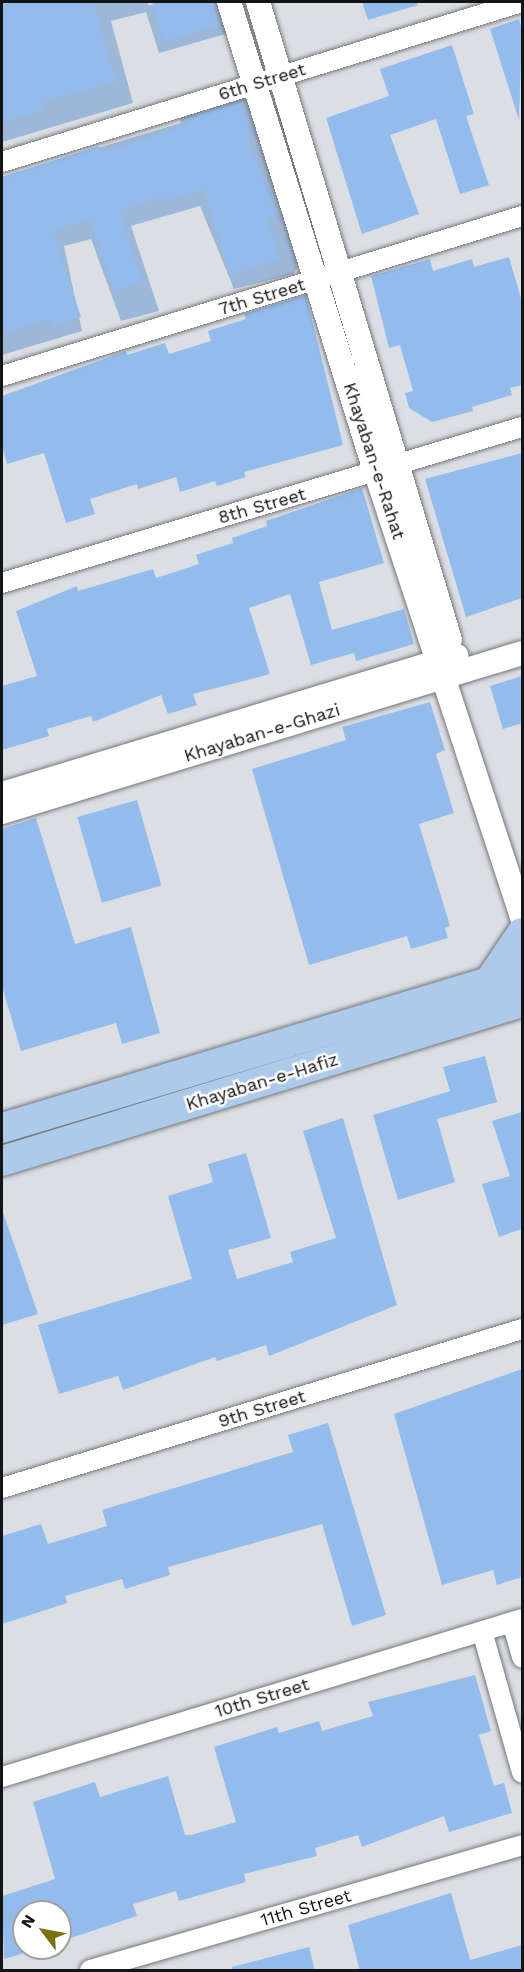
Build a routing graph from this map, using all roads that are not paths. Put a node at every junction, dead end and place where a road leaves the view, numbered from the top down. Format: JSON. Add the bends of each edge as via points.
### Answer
{"nodes":[{"id":1,"x":229,"y":2,"type":"edge"},
{"id":2,"x":258,"y":2,"type":"edge"},
{"id":3,"x":522,"y":2,"type":"edge"},
{"id":4,"x":281,"y":75,"type":"junction"},
{"id":5,"x":257,"y":83,"type":"junction"},
{"id":6,"x":2,"y":162,"type":"edge"},
{"id":7,"x":522,"y":216,"type":"edge"},
{"id":8,"x":342,"y":273,"type":"junction"},
{"id":9,"x":318,"y":280,"type":"junction"},
{"id":10,"x":2,"y":376,"type":"edge"},
{"id":11,"x":522,"y":427,"type":"edge"},
{"id":12,"x":399,"y":465,"type":"junction"},
{"id":13,"x":376,"y":473,"type":"junction"},
{"id":14,"x":2,"y":583,"type":"edge"},
{"id":15,"x":522,"y":636,"type":"edge"},
{"id":16,"x":522,"y":653,"type":"edge"},
{"id":17,"x":450,"y":667,"type":"junction"},
{"id":18,"x":2,"y":795,"type":"edge"},
{"id":19,"x":2,"y":812,"type":"edge"},
{"id":20,"x":522,"y":868,"type":"edge"},
{"id":21,"x":522,"y":918,"type":"edge"},
{"id":22,"x":522,"y":933,"type":"edge"},
{"id":23,"x":522,"y":972,"type":"edge"},
{"id":24,"x":489,"y":982,"type":"junction"},
{"id":25,"x":514,"y":1011,"type":"edge"},
{"id":26,"x":36,"y":1117,"type":"junction"},
{"id":27,"x":2,"y":1128,"type":"edge"},
{"id":28,"x":45,"y":1148,"type":"junction"},
{"id":29,"x":2,"y":1161,"type":"edge"},
{"id":30,"x":522,"y":1329,"type":"edge"},
{"id":31,"x":2,"y":1488,"type":"edge"},
{"id":32,"x":517,"y":1620,"type":"edge"},
{"id":33,"x":482,"y":1631,"type":"junction"},
{"id":34,"x":522,"y":1658,"type":"edge"},
{"id":35,"x":522,"y":1772,"type":"edge"},
{"id":36,"x":2,"y":1777,"type":"edge"},
{"id":37,"x":522,"y":1845,"type":"edge"},
{"id":38,"x":90,"y":1971,"type":"edge"}],
"edges":[{"from":1,"to":5,"type":"street","name":"Khayaban-e-Rahat"},
{"from":2,"to":4,"type":"street","name":"Khayaban-e-Rahat"},
{"from":3,"to":4,"type":"street","name":"6th Street"},
{"from":4,"to":5,"type":"street","name":"6th Street"},
{"from":4,"to":8,"type":"street","name":"Khayaban-e-Rahat"},
{"from":5,"to":6,"type":"street","name":"6th Street"},
{"from":5,"to":9,"type":"street","name":"Khayaban-e-Rahat"},
{"from":7,"to":8,"type":"street","name":"7th Street"},
{"from":8,"to":9,"type":"street","name":"7th Street"},
{"from":8,"to":12,"type":"street","name":"Khayaban-e-Rahat"},
{"from":9,"to":10,"type":"street","name":"7th Street"},
{"from":9,"to":13,"type":"street","name":"Khayaban-e-Rahat"},
{"from":11,"to":12,"type":"street","name":"8th Street"},
{"from":12,"to":13,"type":"street","name":"8th Street"},
{"from":12,"to":17,"type":"street","name":"Khayaban-e-Rahat"},
{"from":13,"to":14,"type":"street","name":"8th Street"},
{"from":13,"to":17,"type":"street","name":"Khayaban-e-Rahat"},
{"from":15,"to":17,"type":"street","name":"Khayaban-e-Ghazi"},
{"from":16,"to":17,"type":"street","name":"Khayaban-e-Ghazi"},
{"from":17,"to":18,"type":"street","name":"Khayaban-e-Ghazi"},
{"from":17,"to":19,"type":"street","name":"Khayaban-e-Ghazi"},
{"from":17,"to":20,"type":"street","name":"Khayaban-e-Rahat"},
{"from":17,"to":21,"type":"street","name":"Khayaban-e-Rahat"},
{"from":22,"to":24,"type":"main road"},
{"from":23,"to":24,"type":"main road","name":"Khayaban-e-Hafiz"},
{"from":24,"to":26,"type":"main road","name":"Khayaban-e-Hafiz"},
{"from":25,"to":28,"type":"main road","name":"Khayaban-e-Hafiz"},
{"from":26,"to":27,"type":"main road","name":"Khayaban-e-Hafiz"},
{"from":26,"to":28,"type":"main road"},
{"from":28,"to":29,"type":"main road","name":"Khayaban-e-Hafiz"},
{"from":30,"to":31,"type":"street","name":"9th Street"},
{"from":32,"to":33,"type":"street","name":"10th Street"},
{"from":32,"to":34,"type":"street"},
{"from":33,"to":35,"type":"street"},
{"from":33,"to":36,"type":"street","name":"10th Street"},
{"from":37,"to":38,"type":"street","name":"11th Street"}]}
